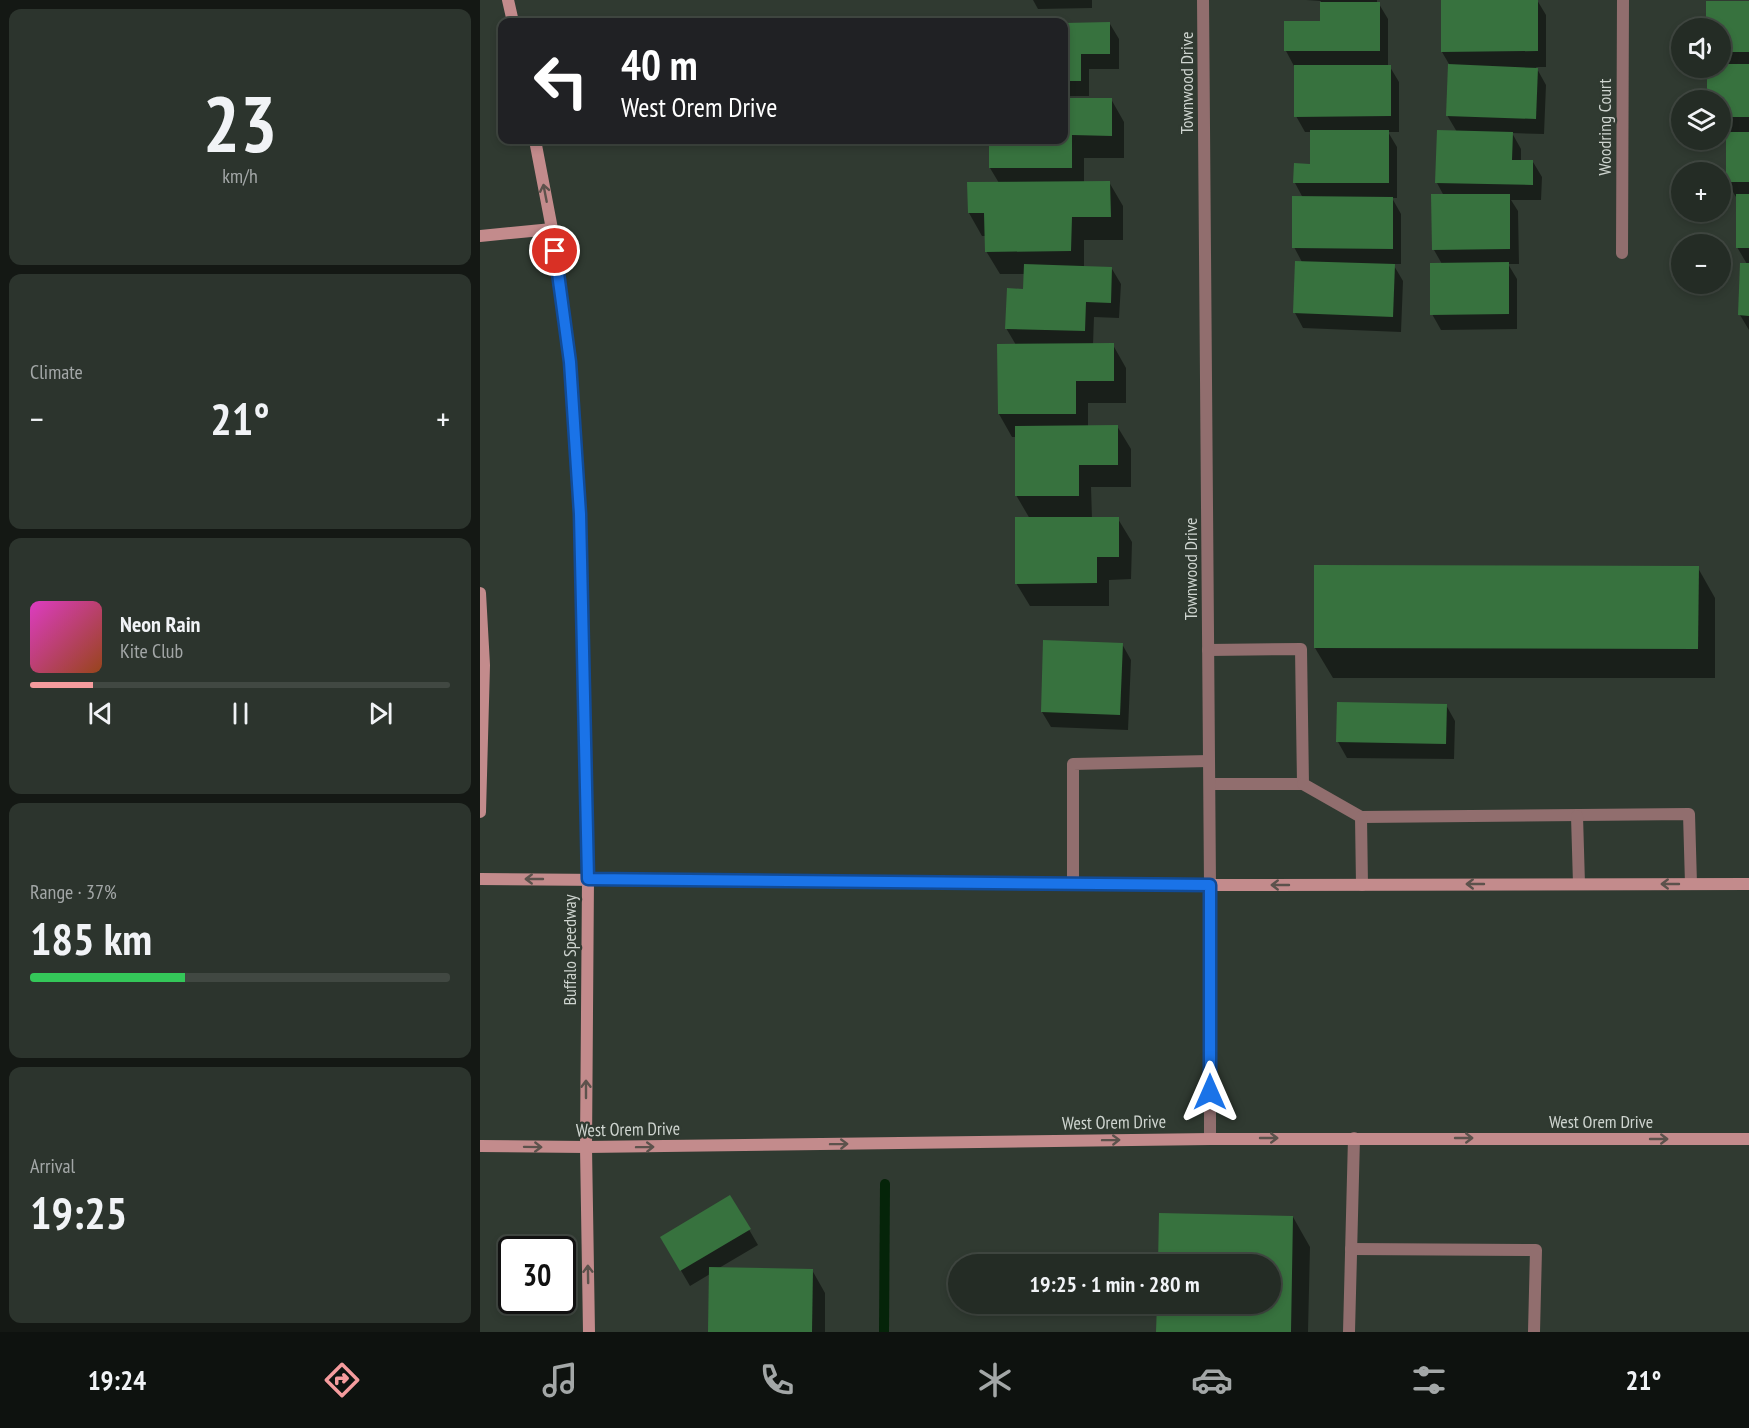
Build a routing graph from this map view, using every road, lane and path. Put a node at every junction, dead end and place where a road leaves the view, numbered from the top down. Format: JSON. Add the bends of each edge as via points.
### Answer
{"nodes":[{"id":1,"x":508,"y":0,"type":"edge"},
{"id":2,"x":1203,"y":0,"type":"edge"},
{"id":3,"x":1623,"y":0,"type":"edge"},
{"id":4,"x":512,"y":18,"type":"edge"},
{"id":5,"x":536,"y":144,"type":"edge"},
{"id":6,"x":552,"y":229,"type":"junction"},
{"id":7,"x":480,"y":236,"type":"edge"},
{"id":8,"x":1622,"y":253,"type":"dead end"},
{"id":9,"x":480,"y":593,"type":"edge"},
{"id":10,"x":1208,"y":650,"type":"junction"},
{"id":11,"x":1209,"y":760,"type":"junction"},
{"id":12,"x":1210,"y":784,"type":"junction"},
{"id":13,"x":1303,"y":784,"type":"junction"},
{"id":14,"x":480,"y":812,"type":"edge"},
{"id":15,"x":1577,"y":816,"type":"junction"},
{"id":16,"x":1360,"y":817,"type":"junction"},
{"id":17,"x":480,"y":879,"type":"edge"},
{"id":18,"x":588,"y":879,"type":"junction"},
{"id":19,"x":1074,"y":884,"type":"junction"},
{"id":20,"x":1579,"y":884,"type":"junction"},
{"id":21,"x":1691,"y":884,"type":"junction"},
{"id":22,"x":1749,"y":884,"type":"edge"},
{"id":23,"x":1210,"y":885,"type":"junction"},
{"id":24,"x":1362,"y":885,"type":"junction"},
{"id":25,"x":1354,"y":1138,"type":"junction"},
{"id":26,"x":1210,"y":1139,"type":"junction"},
{"id":27,"x":1749,"y":1139,"type":"edge"},
{"id":28,"x":480,"y":1146,"type":"edge"},
{"id":29,"x":586,"y":1148,"type":"junction"},
{"id":30,"x":1351,"y":1249,"type":"junction"},
{"id":31,"x":589,"y":1332,"type":"edge"},
{"id":32,"x":1349,"y":1332,"type":"edge"},
{"id":33,"x":1534,"y":1332,"type":"edge"}],
"edges":[{"from":1,"to":4,"type":"main road"},
{"from":2,"to":10,"type":"street","name":"Townwood Drive"},
{"from":3,"to":8,"type":"street","name":"Woodring Court"},
{"from":6,"to":5,"type":"main road","name":"Buffalo Speedway","one_way":true},
{"from":6,"to":7,"type":"main road"},
{"from":6,"to":18,"type":"main road","name":"Buffalo Speedway","via":[[570,362],[580,514]]},
{"from":9,"to":14,"type":"main road","via":[[484,665]]},
{"from":10,"to":11,"type":"street","name":"Townwood Drive"},
{"from":10,"to":13,"type":"street","via":[[1301,649]]},
{"from":11,"to":12,"type":"street","name":"Townwood Drive"},
{"from":11,"to":19,"type":"street","via":[[1073,764]]},
{"from":12,"to":13,"type":"street"},
{"from":12,"to":23,"type":"street","name":"Townwood Drive"},
{"from":13,"to":16,"type":"street"},
{"from":15,"to":16,"type":"street"},
{"from":15,"to":20,"type":"street"},
{"from":15,"to":21,"type":"street","via":[[1689,814]]},
{"from":16,"to":24,"type":"street"},
{"from":18,"to":17,"type":"main road","one_way":true},
{"from":18,"to":19,"type":"main road"},
{"from":29,"to":18,"type":"main road","name":"Buffalo Speedway","one_way":true},
{"from":19,"to":23,"type":"main road"},
{"from":21,"to":20,"type":"main road","one_way":true},
{"from":20,"to":24,"type":"main road","one_way":true},
{"from":21,"to":22,"type":"main road"},
{"from":24,"to":23,"type":"main road","one_way":true},
{"from":23,"to":26,"type":"street","name":"Townwood Drive"},
{"from":26,"to":25,"type":"main road","name":"West Orem Drive","one_way":true},
{"from":25,"to":27,"type":"main road","name":"West Orem Drive","one_way":true},
{"from":25,"to":30,"type":"street"},
{"from":29,"to":26,"type":"main road","name":"West Orem Drive","one_way":true},
{"from":28,"to":29,"type":"main road","name":"West Orem Drive","one_way":true},
{"from":31,"to":29,"type":"main road","name":"Buffalo Speedway","one_way":true},
{"from":30,"to":32,"type":"street"},
{"from":30,"to":33,"type":"street","via":[[1536,1250]]}]}
